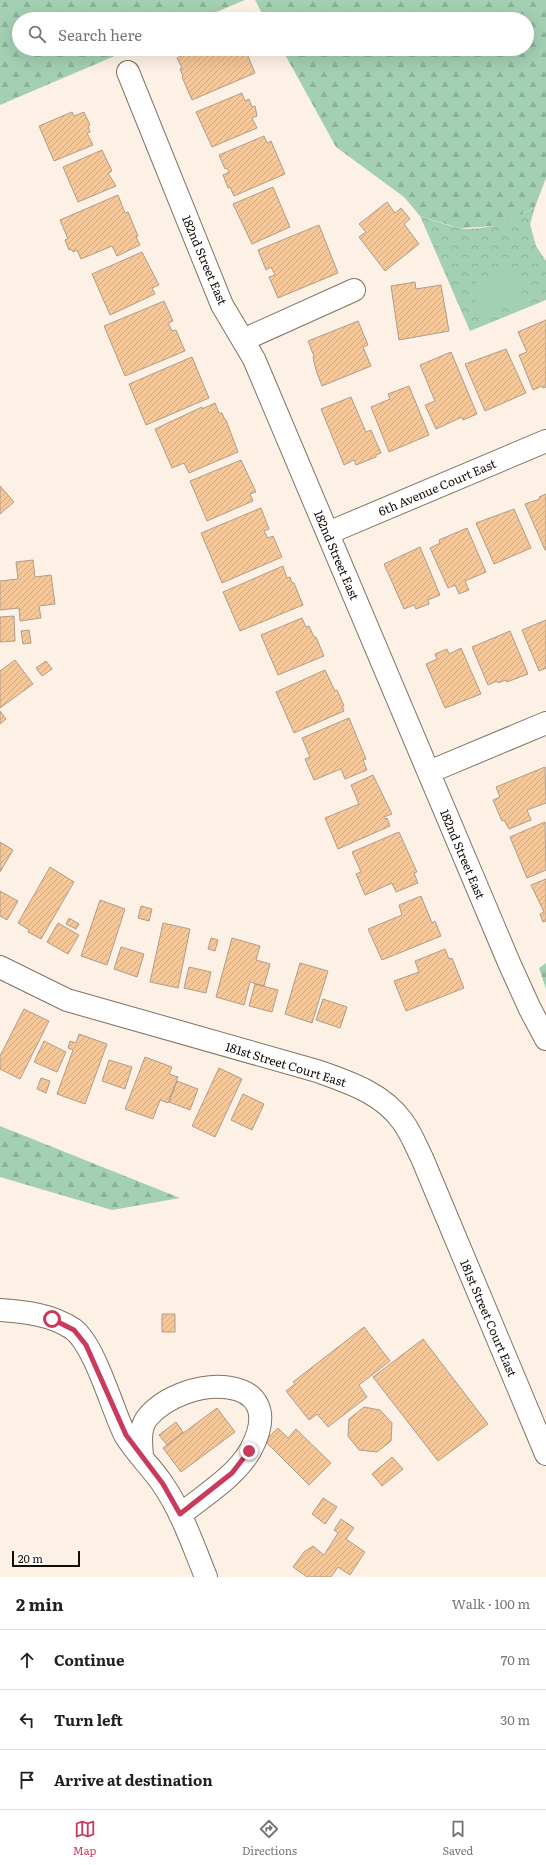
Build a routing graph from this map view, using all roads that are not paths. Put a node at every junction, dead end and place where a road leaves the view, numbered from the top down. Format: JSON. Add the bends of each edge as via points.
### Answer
{"nodes":[{"id":1,"x":128,"y":72,"type":"dead end"},
{"id":2,"x":354,"y":290,"type":"dead end"},
{"id":3,"x":243,"y":340,"type":"junction"},
{"id":4,"x":546,"y":441,"type":"edge"},
{"id":5,"x":328,"y":533,"type":"junction"},
{"id":6,"x":546,"y":723,"type":"edge"},
{"id":7,"x":429,"y":772,"type":"junction"},
{"id":8,"x":0,"y":967,"type":"edge"},
{"id":9,"x":546,"y":1039,"type":"edge"},
{"id":10,"x":0,"y":1310,"type":"edge"},
{"id":11,"x":546,"y":1454,"type":"edge"},
{"id":12,"x":142,"y":1456,"type":"junction"},
{"id":13,"x":180,"y":1514,"type":"junction"},
{"id":14,"x":206,"y":1577,"type":"edge"}],
"edges":[{"from":1,"to":3,"type":"street","name":"182nd Street East","via":[[222,305]]},
{"from":2,"to":3,"type":"street"},
{"from":3,"to":5,"type":"street","name":"182nd Street East","via":[[254,359]]},
{"from":4,"to":5,"type":"street","name":"6th Avenue Court East"},
{"from":5,"to":7,"type":"street","name":"182nd Street East"},
{"from":6,"to":7,"type":"street"},
{"from":7,"to":9,"type":"street","name":"182nd Street East","via":[[513,971]]},
{"from":8,"to":11,"type":"street","name":"181st Street Court East","via":[[67,1000],[316,1071],[349,1082],[382,1099],[403,1122],[422,1158]]},
{"from":10,"to":12,"type":"street","via":[[30,1312],[74,1330],[86,1345],[126,1435]]},
{"from":12,"to":13,"type":"street","via":[[163,1484]]},
{"from":12,"to":13,"type":"street","via":[[141,1435],[147,1419],[175,1396],[212,1386],[232,1387],[253,1397],[260,1408],[259,1426],[249,1451],[232,1473]]},
{"from":13,"to":14,"type":"street"}]}
